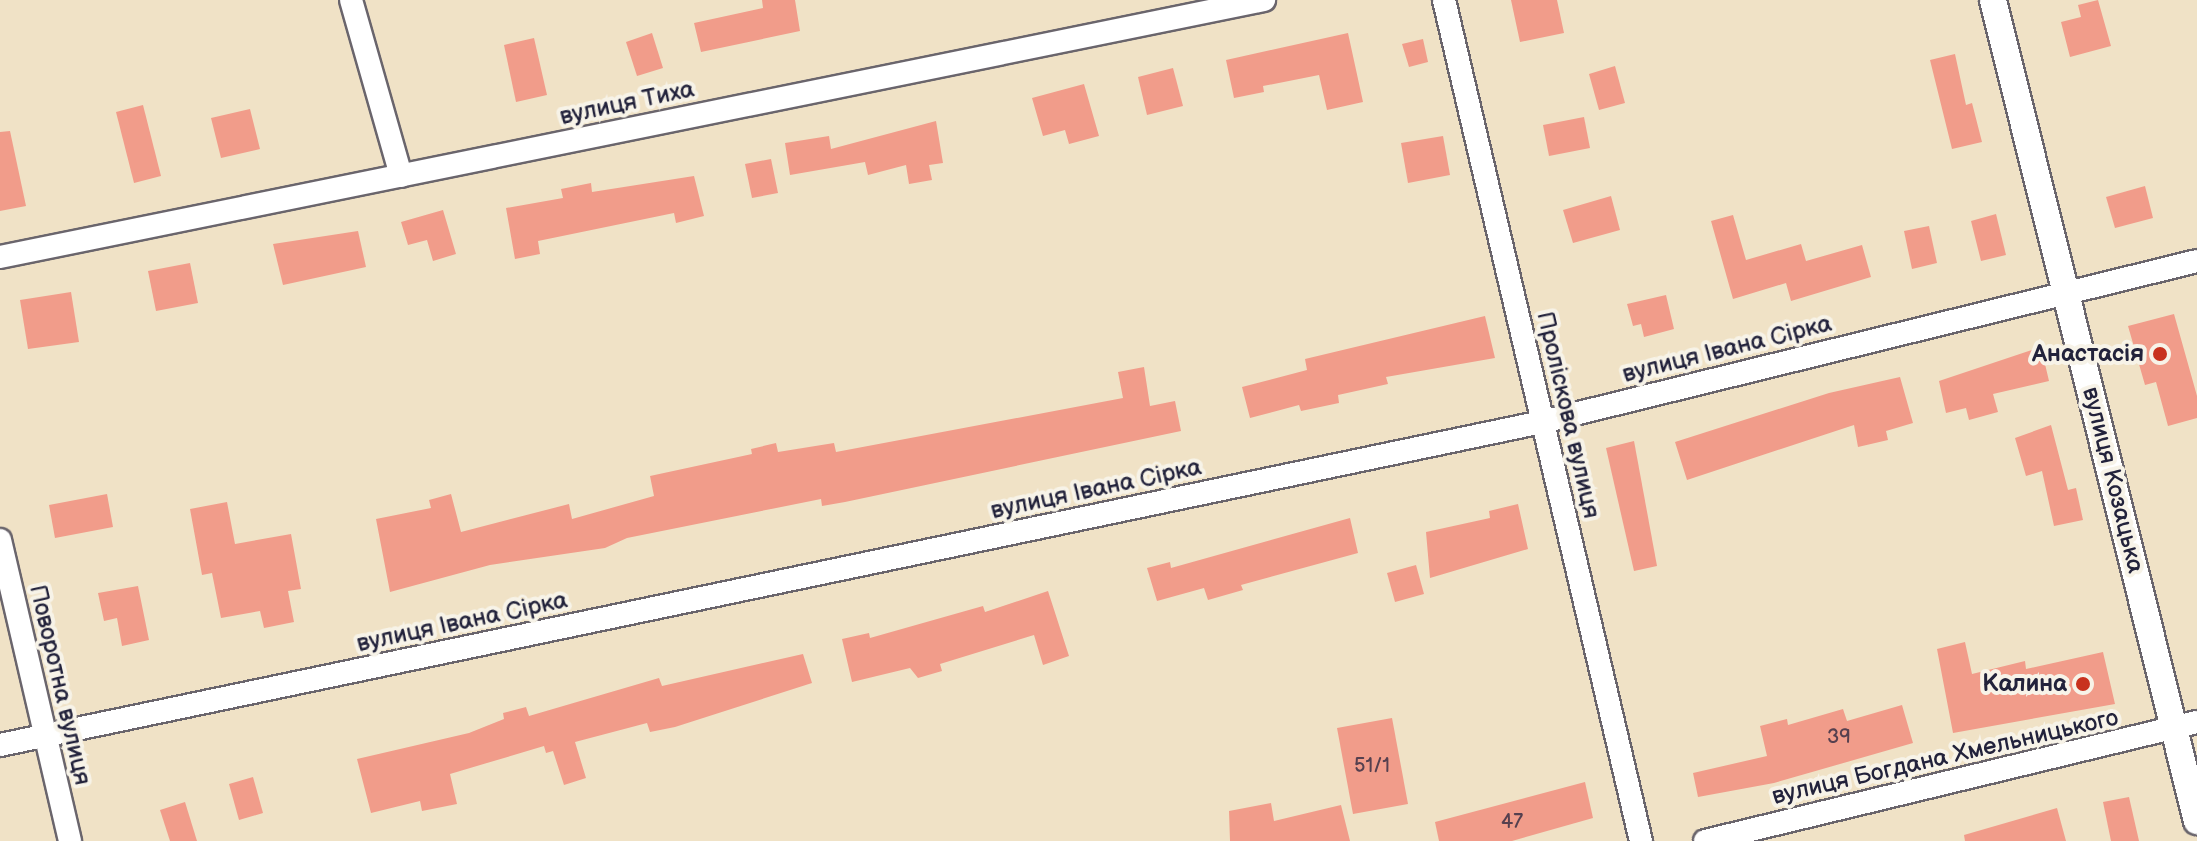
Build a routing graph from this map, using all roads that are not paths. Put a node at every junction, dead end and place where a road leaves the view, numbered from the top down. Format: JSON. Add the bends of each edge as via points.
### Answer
{"nodes":[{"id":1,"x":351,"y":0,"type":"edge"},
{"id":2,"x":1264,"y":0,"type":"edge"},
{"id":3,"x":1444,"y":0,"type":"edge"},
{"id":4,"x":1993,"y":0,"type":"edge"},
{"id":5,"x":401,"y":176,"type":"junction"},
{"id":6,"x":0,"y":257,"type":"edge"},
{"id":7,"x":2197,"y":261,"type":"edge"},
{"id":8,"x":2067,"y":292,"type":"junction"},
{"id":9,"x":1542,"y":422,"type":"junction"},
{"id":10,"x":0,"y":540,"type":"edge"},
{"id":11,"x":2186,"y":726,"type":"edge"},
{"id":12,"x":43,"y":736,"type":"junction"},
{"id":13,"x":0,"y":745,"type":"edge"},
{"id":14,"x":2197,"y":821,"type":"edge"},
{"id":15,"x":70,"y":841,"type":"edge"},
{"id":16,"x":1641,"y":841,"type":"edge"},
{"id":17,"x":1705,"y":841,"type":"edge"}],
"edges":[{"from":1,"to":5,"type":"street"},
{"from":2,"to":5,"type":"street","name":"вулиця Тиха"},
{"from":3,"to":9,"type":"street","name":"Проліскова вулиця"},
{"from":4,"to":8,"type":"street","name":"вулиця Козацька"},
{"from":5,"to":6,"type":"street","name":"вулиця Тиха"},
{"from":7,"to":8,"type":"street","name":"вулиця Івана Сірка"},
{"from":8,"to":9,"type":"street","name":"вулиця Івана Сірка"},
{"from":8,"to":11,"type":"street","name":"вулиця Козацька"},
{"from":9,"to":12,"type":"street","name":"вулиця Івана Сірка"},
{"from":9,"to":16,"type":"street","name":"Проліскова вулиця"},
{"from":10,"to":12,"type":"street","name":"Поворотна вулиця"},
{"from":11,"to":14,"type":"street","name":"вулиця Козацька"},
{"from":11,"to":17,"type":"street","name":"вулиця Богдана Хмельницького"},
{"from":12,"to":13,"type":"street","name":"вулиця Івана Сірка"},
{"from":12,"to":15,"type":"street","name":"Поворотна вулиця"}]}
